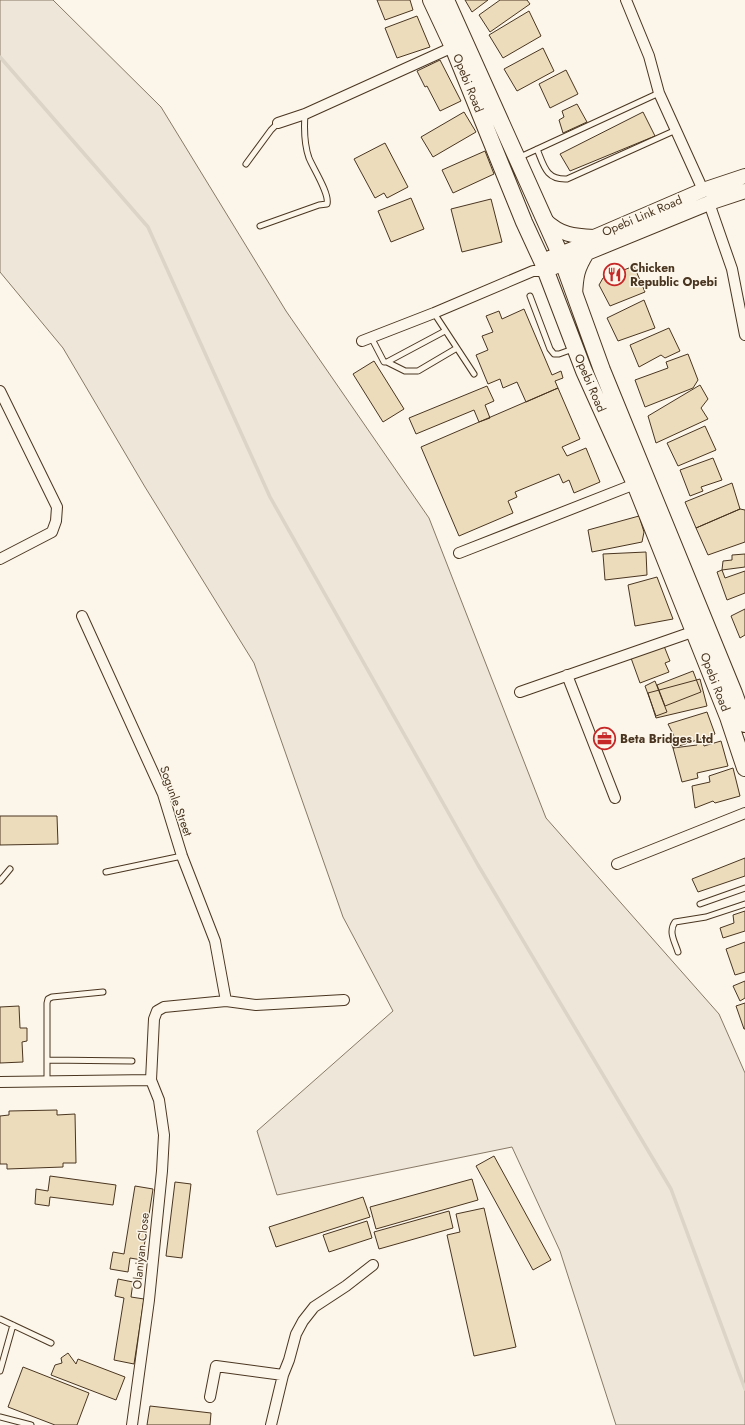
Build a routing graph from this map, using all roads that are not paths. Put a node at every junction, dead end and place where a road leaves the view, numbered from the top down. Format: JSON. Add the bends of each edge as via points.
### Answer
{"nodes":[{"id":1,"x":431,"y":0,"type":"edge"},
{"id":2,"x":446,"y":0,"type":"edge"},
{"id":3,"x":626,"y":0,"type":"edge"},
{"id":4,"x":453,"y":47,"type":"junction"},
{"id":5,"x":659,"y":93,"type":"junction"},
{"id":6,"x":305,"y":114,"type":"junction"},
{"id":7,"x":278,"y":124,"type":"joint"},
{"id":8,"x":676,"y":130,"type":"junction"},
{"id":9,"x":537,"y":150,"type":"junction"},
{"id":10,"x":517,"y":159,"type":"junction"},
{"id":11,"x":246,"y":164,"type":"dead end"},
{"id":12,"x":745,"y":176,"type":"edge"},
{"id":13,"x":745,"y":191,"type":"edge"},
{"id":14,"x":706,"y":196,"type":"junction"},
{"id":15,"x":545,"y":220,"type":"junction"},
{"id":16,"x":260,"y":226,"type":"dead end"},
{"id":17,"x":594,"y":237,"type":"junction"},
{"id":18,"x":587,"y":253,"type":"junction"},
{"id":19,"x":562,"y":259,"type":"junction"},
{"id":20,"x":540,"y":268,"type":"junction"},
{"id":21,"x":530,"y":296,"type":"dead end"},
{"id":22,"x":575,"y":297,"type":"junction"},
{"id":23,"x":434,"y":313,"type":"junction"},
{"id":24,"x":445,"y":331,"type":"junction"},
{"id":25,"x":745,"y":335,"type":"edge"},
{"id":26,"x":366,"y":339,"type":"joint"},
{"id":27,"x":457,"y":348,"type":"junction"},
{"id":28,"x":575,"y":348,"type":"junction"},
{"id":29,"x":387,"y":362,"type":"junction"},
{"id":30,"x":474,"y":374,"type":"dead end"},
{"id":31,"x":0,"y":391,"type":"edge"},
{"id":32,"x":635,"y":484,"type":"junction"},
{"id":33,"x":459,"y":553,"type":"dead end"},
{"id":34,"x":0,"y":559,"type":"edge"},
{"id":35,"x":82,"y":616,"type":"dead end"},
{"id":36,"x":695,"y":631,"type":"junction"},
{"id":37,"x":567,"y":675,"type":"junction"},
{"id":38,"x":520,"y":692,"type":"dead end"},
{"id":39,"x":745,"y":724,"type":"edge"},
{"id":40,"x":745,"y":768,"type":"edge"},
{"id":41,"x":615,"y":798,"type":"dead end"},
{"id":42,"x":745,"y":813,"type":"edge"},
{"id":43,"x":182,"y":856,"type":"junction"},
{"id":44,"x":617,"y":864,"type":"dead end"},
{"id":45,"x":10,"y":869,"type":"dead end"},
{"id":46,"x":106,"y":872,"type":"dead end"},
{"id":47,"x":0,"y":881,"type":"edge"},
{"id":48,"x":745,"y":888,"type":"edge"},
{"id":49,"x":700,"y":904,"type":"dead end"},
{"id":50,"x":745,"y":904,"type":"edge"},
{"id":51,"x":678,"y":952,"type":"dead end"},
{"id":52,"x":103,"y":992,"type":"dead end"},
{"id":53,"x":344,"y":1000,"type":"dead end"},
{"id":54,"x":226,"y":1001,"type":"junction"},
{"id":55,"x":47,"y":1060,"type":"junction"},
{"id":56,"x":132,"y":1061,"type":"dead end"},
{"id":57,"x":151,"y":1080,"type":"junction"},
{"id":58,"x":0,"y":1082,"type":"edge"},
{"id":59,"x":47,"y":1082,"type":"junction"},
{"id":60,"x":373,"y":1265,"type":"dead end"},
{"id":61,"x":0,"y":1319,"type":"edge"},
{"id":62,"x":12,"y":1325,"type":"junction"},
{"id":63,"x":51,"y":1342,"type":"dead end"},
{"id":64,"x":0,"y":1371,"type":"edge"},
{"id":65,"x":283,"y":1375,"type":"junction"},
{"id":66,"x":210,"y":1397,"type":"dead end"},
{"id":67,"x":0,"y":1417,"type":"edge"},
{"id":68,"x":31,"y":1425,"type":"edge"},
{"id":69,"x":132,"y":1425,"type":"edge"},
{"id":70,"x":271,"y":1425,"type":"edge"}],
"edges":[{"from":1,"to":4,"type":"main road","name":"Opebi Road"},
{"from":2,"to":10,"type":"main road","name":"Opebi Road"},
{"from":3,"to":5,"type":"street","via":[[650,56]]},
{"from":4,"to":6,"type":"street"},
{"from":4,"to":20,"type":"main road","name":"Opebi Road"},
{"from":5,"to":8,"type":"street"},
{"from":5,"to":9,"type":"lane"},
{"from":6,"to":7,"type":"street"},
{"from":6,"to":16,"type":"lane","via":[[306,147],[327,194],[327,204]]},
{"from":7,"to":11,"type":"lane"},
{"from":8,"to":9,"type":"lane","via":[[567,179],[558,179],[548,173]]},
{"from":8,"to":14,"type":"street"},
{"from":9,"to":10,"type":"lane"},
{"from":10,"to":15,"type":"main road","name":"Opebi Road"},
{"from":12,"to":14,"type":"main road","name":"Opebi Link Road"},
{"from":13,"to":14,"type":"main road","name":"Opebi Link Road"},
{"from":14,"to":17,"type":"main road","name":"Opebi Link Road"},
{"from":14,"to":18,"type":"main road","name":"Opebi Link Road"},
{"from":14,"to":25,"type":"street","via":[[732,269]]},
{"from":15,"to":17,"type":"main road","via":[[554,229],[563,233]]},
{"from":15,"to":19,"type":"main road","name":"Opebi Road"},
{"from":17,"to":19,"type":"main road","name":"Opebi Link Road"},
{"from":18,"to":19,"type":"main road","name":"Opebi Link Road"},
{"from":18,"to":22,"type":"main road","via":[[578,267]]},
{"from":19,"to":20,"type":"main road","name":"Opebi Link Road"},
{"from":19,"to":22,"type":"main road","name":"Opebi Road"},
{"from":20,"to":23,"type":"street"},
{"from":20,"to":28,"type":"main road","name":"Opebi Road"},
{"from":21,"to":28,"type":"lane","via":[[554,354]]},
{"from":22,"to":39,"type":"main road","name":"Opebi Road"},
{"from":23,"to":24,"type":"lane"},
{"from":23,"to":26,"type":"street"},
{"from":24,"to":27,"type":"lane"},
{"from":24,"to":29,"type":"lane"},
{"from":26,"to":29,"type":"lane","via":[[384,362]]},
{"from":27,"to":29,"type":"lane","via":[[418,371],[405,371]]},
{"from":27,"to":30,"type":"lane"},
{"from":28,"to":32,"type":"main road","name":"Opebi Road"},
{"from":31,"to":34,"type":"street","via":[[57,506],[52,532]]},
{"from":32,"to":33,"type":"street"},
{"from":32,"to":36,"type":"main road","name":"Opebi Road"},
{"from":35,"to":43,"type":"street","name":"Sogunle Street","via":[[163,794]]},
{"from":36,"to":37,"type":"street"},
{"from":36,"to":40,"type":"main road","name":"Opebi Road"},
{"from":37,"to":38,"type":"street"},
{"from":37,"to":41,"type":"street"},
{"from":42,"to":44,"type":"street"},
{"from":43,"to":46,"type":"lane"},
{"from":43,"to":54,"type":"street","name":"Sogunle Street","via":[[215,941]]},
{"from":45,"to":47,"type":"lane"},
{"from":48,"to":49,"type":"lane"},
{"from":50,"to":51,"type":"lane","via":[[706,917],[675,922],[672,934]]},
{"from":52,"to":55,"type":"lane","via":[[48,999]]},
{"from":53,"to":54,"type":"street","via":[[256,1005]]},
{"from":54,"to":57,"type":"street","via":[[164,1007],[157,1011],[154,1019]]},
{"from":55,"to":56,"type":"lane"},
{"from":55,"to":59,"type":"lane"},
{"from":57,"to":59,"type":"street"},
{"from":57,"to":69,"type":"street","name":"Olaniyan Close","via":[[159,1100],[164,1135],[149,1300]]},
{"from":58,"to":59,"type":"street"},
{"from":60,"to":65,"type":"street","via":[[314,1307],[296,1334]]},
{"from":61,"to":62,"type":"lane"},
{"from":62,"to":63,"type":"lane"},
{"from":62,"to":64,"type":"lane"},
{"from":65,"to":66,"type":"street","via":[[216,1366]]},
{"from":65,"to":70,"type":"street"},
{"from":67,"to":68,"type":"lane"}]}
